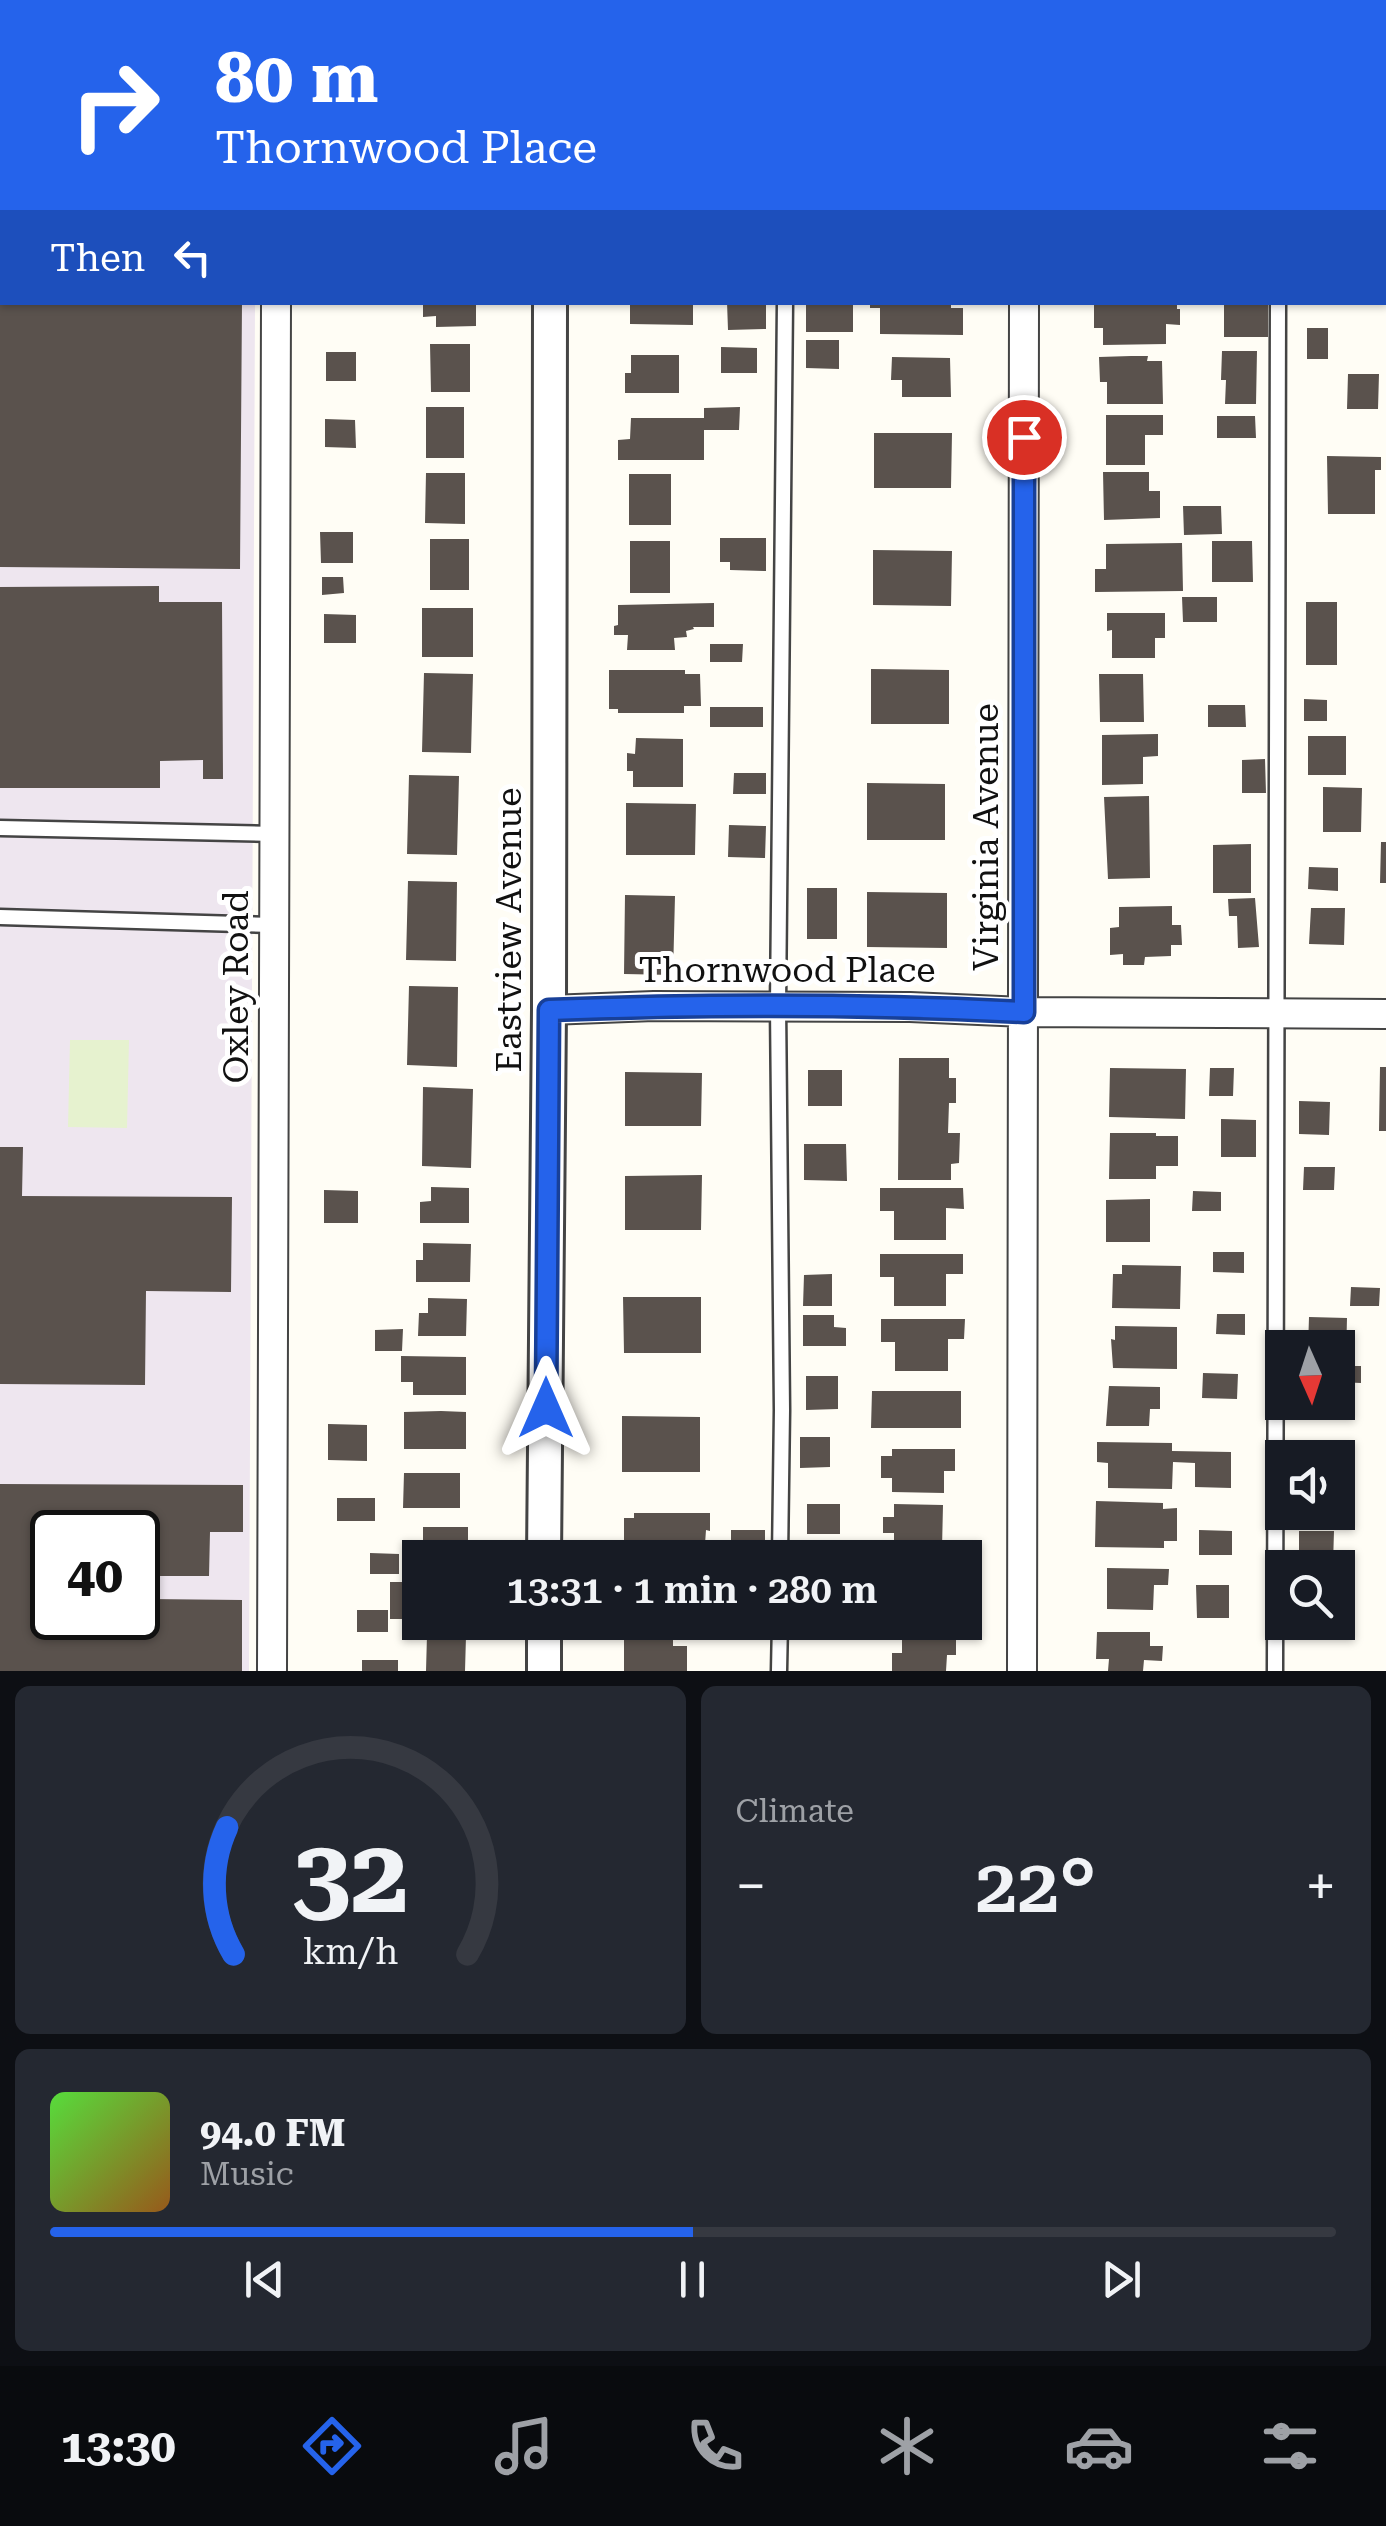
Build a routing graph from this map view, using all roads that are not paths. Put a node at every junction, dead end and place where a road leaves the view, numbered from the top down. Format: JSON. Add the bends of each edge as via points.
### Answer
{"nodes":[{"id":1,"x":276,"y":305,"type":"edge"},
{"id":2,"x":550,"y":305,"type":"edge"},
{"id":3,"x":784,"y":305,"type":"edge"},
{"id":4,"x":1024,"y":305,"type":"edge"},
{"id":5,"x":1278,"y":305,"type":"edge"},
{"id":6,"x":0,"y":828,"type":"edge"},
{"id":7,"x":274,"y":834,"type":"junction"},
{"id":8,"x":0,"y":917,"type":"edge"},
{"id":9,"x":274,"y":924,"type":"junction"},
{"id":10,"x":778,"y":1006,"type":"junction"},
{"id":11,"x":549,"y":1010,"type":"junction"},
{"id":12,"x":1024,"y":1012,"type":"junction"},
{"id":13,"x":1276,"y":1013,"type":"junction"},
{"id":14,"x":1386,"y":1014,"type":"edge"},
{"id":15,"x":544,"y":1540,"type":"edge"},
{"id":16,"x":780,"y":1540,"type":"edge"},
{"id":17,"x":544,"y":1640,"type":"edge"},
{"id":18,"x":780,"y":1640,"type":"edge"},
{"id":19,"x":272,"y":1671,"type":"edge"},
{"id":20,"x":544,"y":1671,"type":"edge"},
{"id":21,"x":779,"y":1671,"type":"edge"},
{"id":22,"x":1022,"y":1671,"type":"edge"},
{"id":23,"x":1275,"y":1671,"type":"edge"}],
"edges":[{"from":1,"to":7,"type":"street","name":"Oxley Road"},
{"from":2,"to":11,"type":"street","name":"Eastview Avenue"},
{"from":3,"to":10,"type":"lane"},
{"from":4,"to":12,"type":"street","name":"Virginia Avenue"},
{"from":5,"to":13,"type":"lane"},
{"from":6,"to":7,"type":"lane"},
{"from":7,"to":9,"type":"street","name":"Oxley Road"},
{"from":8,"to":9,"type":"lane"},
{"from":9,"to":19,"type":"street","name":"Oxley Road"},
{"from":10,"to":11,"type":"street","name":"Thornwood Place"},
{"from":10,"to":12,"type":"street","name":"Thornwood Place"},
{"from":10,"to":16,"type":"lane"},
{"from":11,"to":15,"type":"street","name":"Eastview Avenue"},
{"from":12,"to":13,"type":"street","name":"Thornwood Place"},
{"from":12,"to":22,"type":"street","name":"Virginia Avenue"},
{"from":13,"to":14,"type":"street","name":"Thornwood Place"},
{"from":13,"to":23,"type":"lane"},
{"from":17,"to":20,"type":"street"},
{"from":18,"to":21,"type":"lane"}]}
